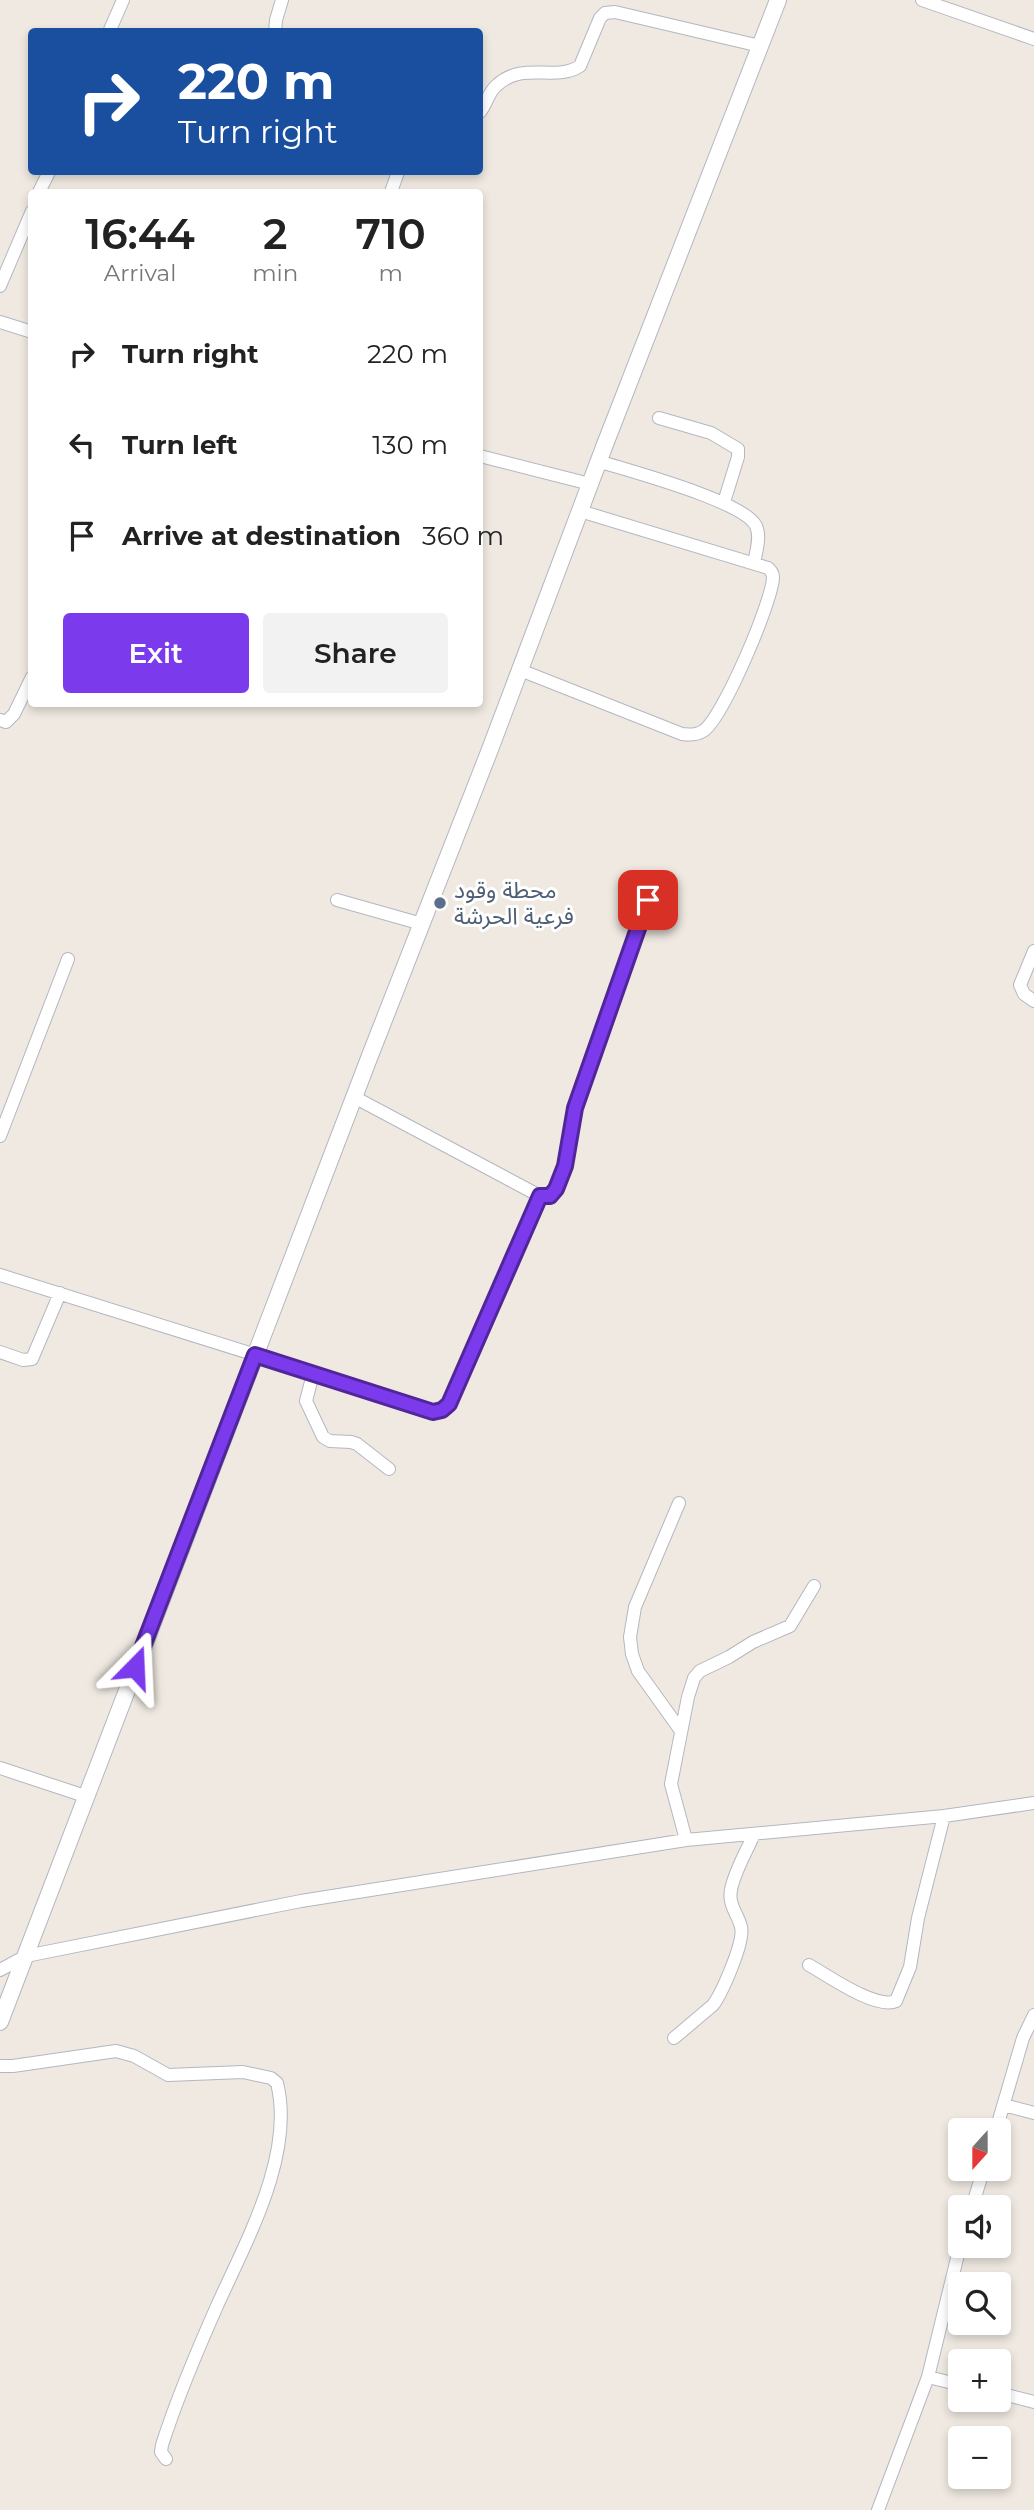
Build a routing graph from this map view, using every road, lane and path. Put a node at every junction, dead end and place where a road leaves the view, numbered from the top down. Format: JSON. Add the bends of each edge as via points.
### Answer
{"nodes":[{"id":1,"x":123,"y":0,"type":"edge"},
{"id":2,"x":282,"y":0,"type":"edge"},
{"id":3,"x":778,"y":0,"type":"edge"},
{"id":4,"x":922,"y":0,"type":"edge"},
{"id":5,"x":111,"y":28,"type":"edge"},
{"id":6,"x":276,"y":28,"type":"edge"},
{"id":7,"x":1034,"y":39,"type":"edge"},
{"id":8,"x":760,"y":46,"type":"junction"},
{"id":9,"x":483,"y":107,"type":"edge"},
{"id":10,"x":28,"y":219,"type":"edge"},
{"id":11,"x":3,"y":271,"type":"edge"},
{"id":12,"x":0,"y":286,"type":"edge"},
{"id":13,"x":0,"y":322,"type":"edge"},
{"id":14,"x":28,"y":331,"type":"edge"},
{"id":15,"x":659,"y":418,"type":"dead end"},
{"id":16,"x":483,"y":457,"type":"edge"},
{"id":17,"x":598,"y":461,"type":"junction"},
{"id":18,"x":590,"y":484,"type":"junction"},
{"id":19,"x":724,"y":502,"type":"junction"},
{"id":20,"x":580,"y":511,"type":"junction"},
{"id":21,"x":754,"y":563,"type":"junction"},
{"id":22,"x":520,"y":670,"type":"junction"},
{"id":23,"x":28,"y":685,"type":"edge"},
{"id":24,"x":0,"y":720,"type":"edge"},
{"id":25,"x":648,"y":900,"type":"dead end"},
{"id":26,"x":337,"y":901,"type":"dead end"},
{"id":27,"x":422,"y":924,"type":"junction"},
{"id":28,"x":1034,"y":951,"type":"edge"},
{"id":29,"x":68,"y":959,"type":"dead end"},
{"id":30,"x":1034,"y":1001,"type":"edge"},
{"id":31,"x":354,"y":1097,"type":"junction"},
{"id":32,"x":0,"y":1136,"type":"edge"},
{"id":33,"x":540,"y":1196,"type":"junction"},
{"id":34,"x":0,"y":1275,"type":"edge"},
{"id":35,"x":60,"y":1293,"type":"junction"},
{"id":36,"x":0,"y":1352,"type":"edge"},
{"id":37,"x":255,"y":1355,"type":"junction"},
{"id":38,"x":313,"y":1374,"type":"junction"},
{"id":39,"x":389,"y":1469,"type":"dead end"},
{"id":40,"x":679,"y":1503,"type":"dead end"},
{"id":41,"x":814,"y":1586,"type":"dead end"},
{"id":42,"x":681,"y":1731,"type":"junction"},
{"id":43,"x":0,"y":1768,"type":"edge"},
{"id":44,"x":85,"y":1796,"type":"junction"},
{"id":45,"x":1034,"y":1803,"type":"edge"},
{"id":46,"x":944,"y":1816,"type":"junction"},
{"id":47,"x":754,"y":1834,"type":"junction"},
{"id":48,"x":686,"y":1840,"type":"junction"},
{"id":49,"x":26,"y":1956,"type":"junction"},
{"id":50,"x":809,"y":1965,"type":"dead end"},
{"id":51,"x":0,"y":1970,"type":"edge"},
{"id":52,"x":1032,"y":2021,"type":"edge"},
{"id":53,"x":0,"y":2022,"type":"edge"},
{"id":54,"x":674,"y":2038,"type":"dead end"},
{"id":55,"x":0,"y":2066,"type":"edge"},
{"id":56,"x":1004,"y":2105,"type":"junction"},
{"id":57,"x":1034,"y":2113,"type":"edge"},
{"id":58,"x":1000,"y":2118,"type":"edge"},
{"id":59,"x":957,"y":2258,"type":"edge"},
{"id":60,"x":928,"y":2377,"type":"junction"},
{"id":61,"x":948,"y":2382,"type":"edge"},
{"id":62,"x":1011,"y":2396,"type":"edge"},
{"id":63,"x":1034,"y":2402,"type":"edge"},
{"id":64,"x":166,"y":2459,"type":"dead end"},
{"id":65,"x":878,"y":2510,"type":"edge"}],
"edges":[{"from":1,"to":5,"type":"street"},
{"from":2,"to":6,"type":"street"},
{"from":3,"to":8,"type":"street"},
{"from":4,"to":7,"type":"street"},
{"from":8,"to":9,"type":"street","via":[[606,13],[580,65],[564,72],[509,76],[496,85]]},
{"from":8,"to":17,"type":"street"},
{"from":10,"to":11,"type":"street"},
{"from":11,"to":12,"type":"street"},
{"from":13,"to":14,"type":"street"},
{"from":15,"to":19,"type":"street","via":[[711,433],[738,449]]},
{"from":16,"to":18,"type":"street"},
{"from":17,"to":18,"type":"street"},
{"from":17,"to":19,"type":"street"},
{"from":18,"to":20,"type":"street"},
{"from":19,"to":21,"type":"street","via":[[756,526]]},
{"from":20,"to":21,"type":"street"},
{"from":20,"to":22,"type":"street"},
{"from":21,"to":22,"type":"street","via":[[773,574],[768,598],[736,677],[703,731],[682,734]]},
{"from":22,"to":27,"type":"street"},
{"from":23,"to":24,"type":"street","via":[[9,721]]},
{"from":25,"to":33,"type":"street","via":[[575,1108],[561,1178],[553,1195]]},
{"from":26,"to":27,"type":"street"},
{"from":27,"to":31,"type":"street"},
{"from":28,"to":30,"type":"street","via":[[1020,985]]},
{"from":29,"to":32,"type":"street"},
{"from":31,"to":33,"type":"street"},
{"from":31,"to":37,"type":"street"},
{"from":33,"to":38,"type":"street","via":[[446,1407],[433,1412]]},
{"from":34,"to":35,"type":"street"},
{"from":35,"to":36,"type":"street","via":[[32,1359]]},
{"from":35,"to":37,"type":"street"},
{"from":37,"to":38,"type":"street"},
{"from":37,"to":44,"type":"street"},
{"from":38,"to":39,"type":"street","via":[[306,1401],[323,1437],[357,1444]]},
{"from":40,"to":42,"type":"street","via":[[635,1607],[630,1637],[638,1671]]},
{"from":41,"to":42,"type":"street","via":[[790,1626],[697,1675]]},
{"from":42,"to":48,"type":"street","via":[[671,1784]]},
{"from":43,"to":44,"type":"street"},
{"from":44,"to":49,"type":"street"},
{"from":45,"to":46,"type":"street"},
{"from":46,"to":47,"type":"street"},
{"from":46,"to":50,"type":"street","via":[[910,1967],[895,2001],[886,2004],[869,1998]]},
{"from":47,"to":48,"type":"street"},
{"from":47,"to":54,"type":"street","via":[[730,1893],[742,1931],[719,1998]]},
{"from":48,"to":49,"type":"street","via":[[301,1901]]},
{"from":49,"to":51,"type":"street"},
{"from":49,"to":53,"type":"street"},
{"from":52,"to":56,"type":"street"},
{"from":55,"to":64,"type":"street","via":[[116,2051],[168,2074],[243,2073],[277,2082],[280,2123],[267,2193],[196,2354],[162,2445]]},
{"from":56,"to":57,"type":"street"},
{"from":56,"to":58,"type":"street"},
{"from":59,"to":60,"type":"street"},
{"from":60,"to":61,"type":"street"},
{"from":60,"to":65,"type":"street"},
{"from":62,"to":63,"type":"street"}]}
